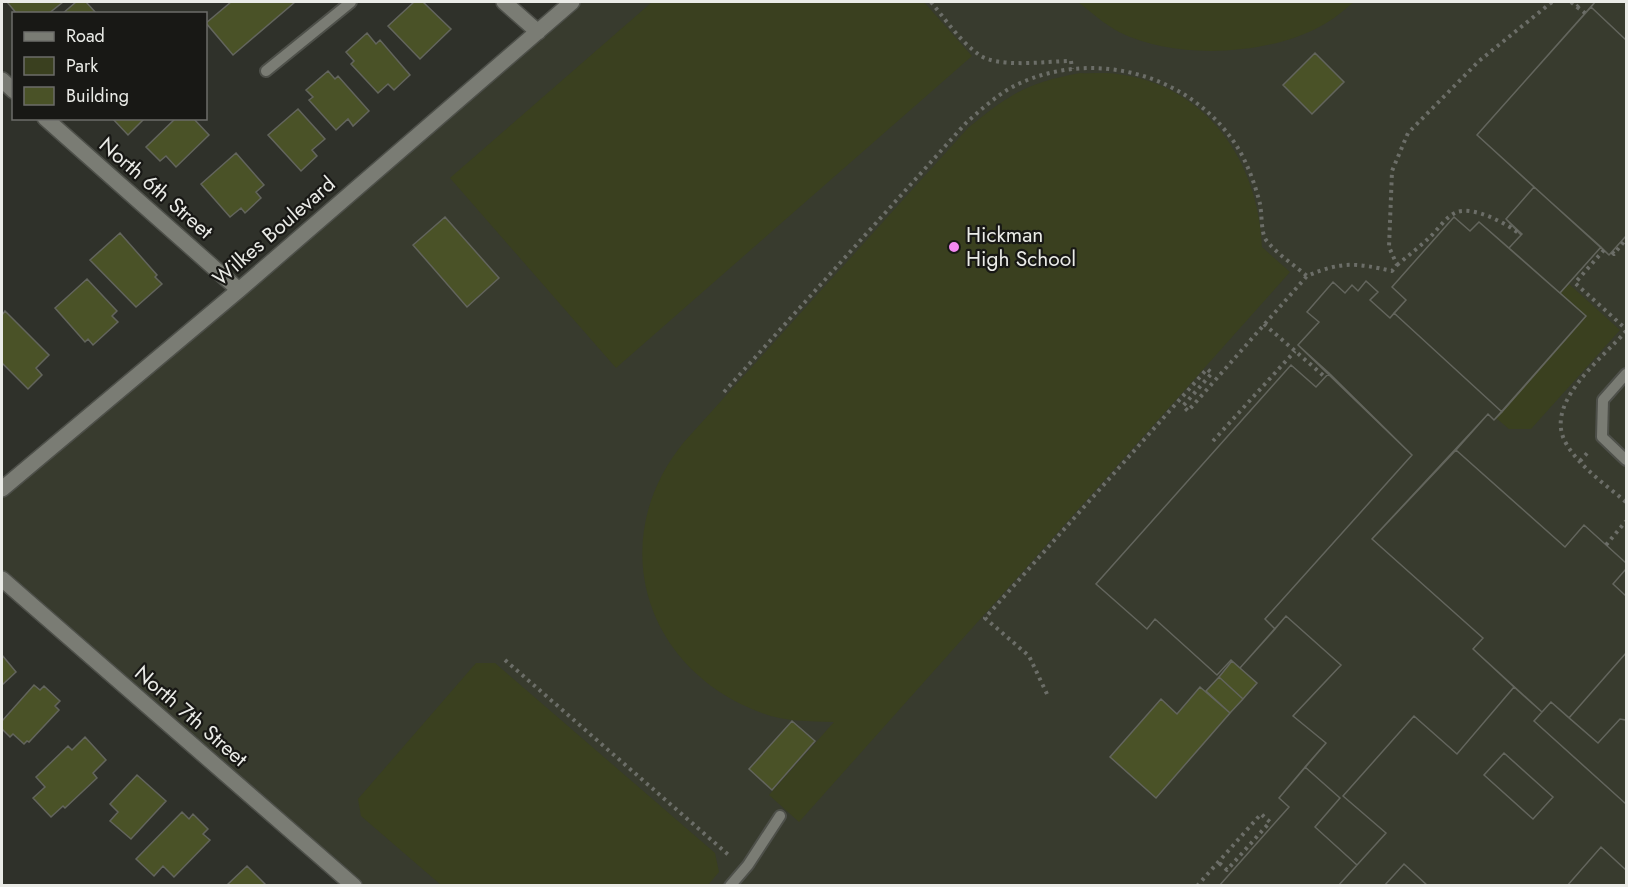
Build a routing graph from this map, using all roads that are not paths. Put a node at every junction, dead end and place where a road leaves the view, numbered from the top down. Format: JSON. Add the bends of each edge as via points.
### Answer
{"nodes":[{"id":1,"x":351,"y":2,"type":"edge"},
{"id":2,"x":504,"y":2,"type":"edge"},
{"id":3,"x":572,"y":2,"type":"edge"},
{"id":4,"x":538,"y":32,"type":"junction"},
{"id":5,"x":266,"y":72,"type":"dead end"},
{"id":6,"x":47,"y":120,"type":"edge"},
{"id":7,"x":238,"y":290,"type":"junction"},
{"id":8,"x":1626,"y":374,"type":"edge"},
{"id":9,"x":1626,"y":460,"type":"edge"},
{"id":10,"x":2,"y":489,"type":"edge"},
{"id":11,"x":2,"y":579,"type":"edge"},
{"id":12,"x":780,"y":816,"type":"dead end"},
{"id":13,"x":354,"y":885,"type":"edge"},
{"id":14,"x":730,"y":885,"type":"edge"}],
"edges":[{"from":1,"to":5,"type":"lane"},
{"from":2,"to":4,"type":"street"},
{"from":3,"to":4,"type":"street","name":"Wilkes Boulevard"},
{"from":4,"to":7,"type":"street","name":"Wilkes Boulevard"},
{"from":6,"to":7,"type":"street","name":"North 6th Street"},
{"from":7,"to":10,"type":"street","name":"Wilkes Boulevard"},
{"from":8,"to":9,"type":"lane","via":[[1603,400],[1602,437]]},
{"from":11,"to":13,"type":"street","name":"North 7th Street"},
{"from":12,"to":14,"type":"lane"}]}
